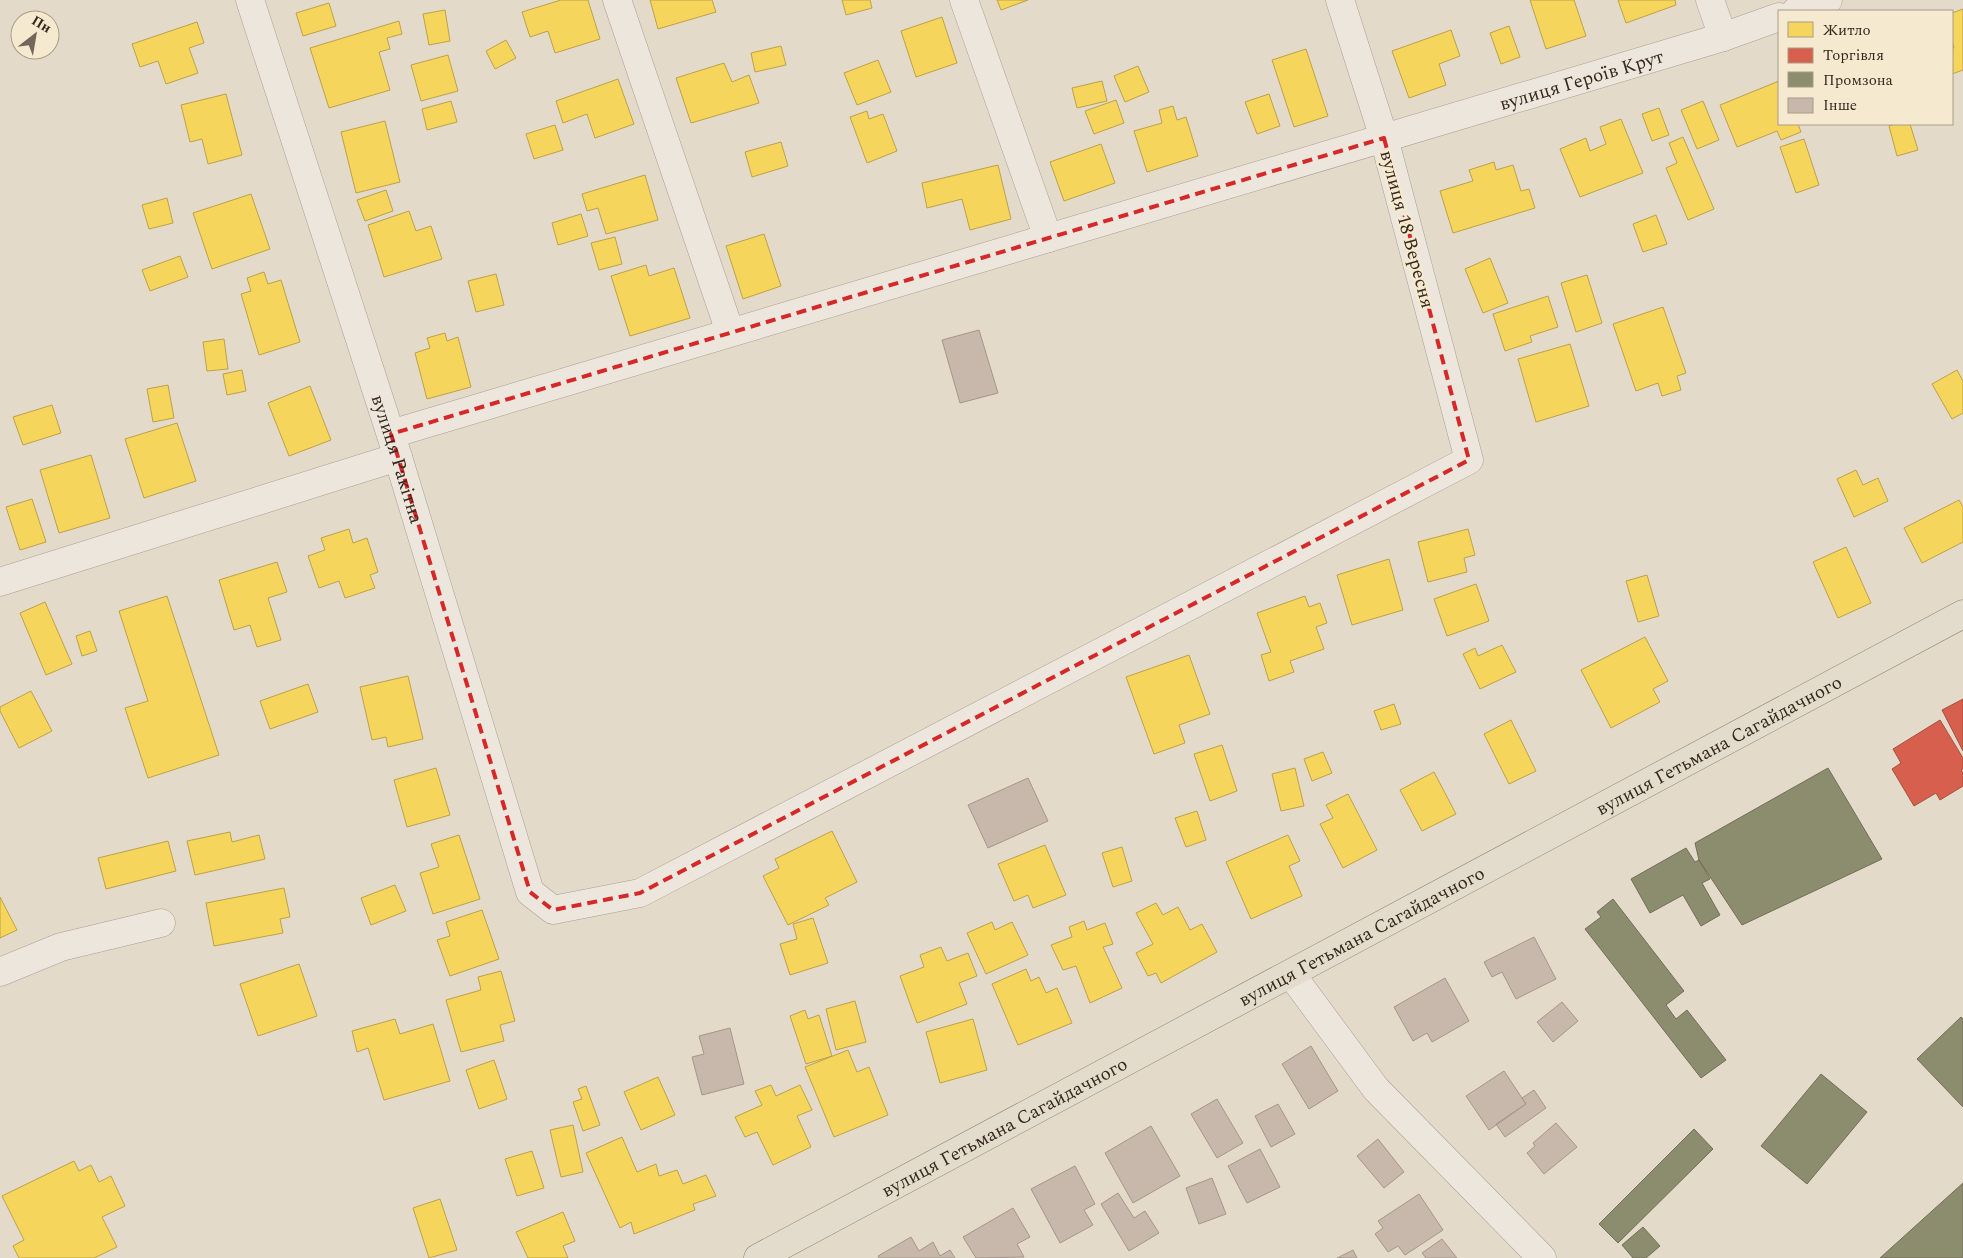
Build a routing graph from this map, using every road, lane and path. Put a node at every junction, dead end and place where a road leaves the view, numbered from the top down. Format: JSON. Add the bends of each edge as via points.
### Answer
{"nodes":[{"id":1,"x":250,"y":0,"type":"edge"},
{"id":2,"x":618,"y":0,"type":"edge"},
{"id":3,"x":964,"y":0,"type":"edge"},
{"id":4,"x":1340,"y":0,"type":"edge"},
{"id":5,"x":1710,"y":0,"type":"edge"},
{"id":6,"x":1828,"y":0,"type":"edge"},
{"id":7,"x":1799,"y":10,"type":"edge"},
{"id":8,"x":1778,"y":17,"type":"edge"},
{"id":9,"x":1723,"y":37,"type":"junction"},
{"id":10,"x":1384,"y":138,"type":"junction"},
{"id":11,"x":1048,"y":238,"type":"junction"},
{"id":12,"x":730,"y":332,"type":"junction"},
{"id":13,"x":394,"y":445,"type":"junction"},
{"id":14,"x":0,"y":582,"type":"edge"},
{"id":15,"x":1963,"y":614,"type":"edge"},
{"id":16,"x":554,"y":910,"type":"joint"},
{"id":17,"x":161,"y":923,"type":"dead end"},
{"id":18,"x":0,"y":972,"type":"edge"},
{"id":19,"x":1292,"y":974,"type":"junction"},
{"id":20,"x":758,"y":1258,"type":"edge"},
{"id":21,"x":1542,"y":1258,"type":"edge"}],
"edges":[{"from":1,"to":13,"type":"street","name":"вулиця Ракітна"},
{"from":2,"to":12,"type":"street"},
{"from":3,"to":11,"type":"street"},
{"from":4,"to":10,"type":"street","name":"вулиця 18 Вересня"},
{"from":5,"to":9,"type":"street"},
{"from":6,"to":7,"type":"street"},
{"from":8,"to":9,"type":"street","name":"вулиця Героїв Крут"},
{"from":9,"to":10,"type":"street","name":"вулиця Героїв Крут"},
{"from":10,"to":11,"type":"street","name":"вулиця Героїв Крут"},
{"from":10,"to":16,"type":"street","name":"вулиця 18 Вересня","via":[[1468,460],[640,893]]},
{"from":11,"to":12,"type":"street","name":"вулиця Героїв Крут"},
{"from":12,"to":13,"type":"street","name":"вулиця Героїв Крут"},
{"from":13,"to":14,"type":"street","name":"вулиця Героїв Крут"},
{"from":13,"to":16,"type":"street","name":"вулиця Ракітна","via":[[530,892]]},
{"from":15,"to":19,"type":"main road","name":"вулиця Гетьмана Сагайдачного"},
{"from":17,"to":18,"type":"street","via":[[62,947]]},
{"from":19,"to":20,"type":"main road","name":"вулиця Гетьмана Сагайдачного"},
{"from":19,"to":21,"type":"street","via":[[1376,1089]]}]}
